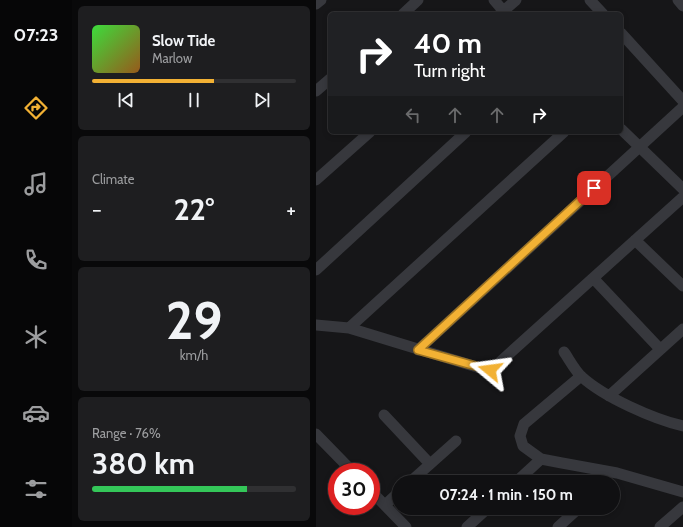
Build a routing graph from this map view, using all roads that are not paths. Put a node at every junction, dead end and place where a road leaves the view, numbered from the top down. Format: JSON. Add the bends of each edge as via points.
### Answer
{"nodes":[{"id":1,"x":321,"y":0,"type":"edge"},
{"id":2,"x":418,"y":0,"type":"edge"},
{"id":3,"x":494,"y":0,"type":"edge"},
{"id":4,"x":516,"y":0,"type":"edge"},
{"id":5,"x":590,"y":0,"type":"edge"},
{"id":6,"x":678,"y":0,"type":"edge"},
{"id":7,"x":316,"y":4,"type":"edge"},
{"id":8,"x":683,"y":6,"type":"edge"},
{"id":9,"x":404,"y":12,"type":"edge"},
{"id":10,"x":502,"y":12,"type":"edge"},
{"id":11,"x":504,"y":12,"type":"edge"},
{"id":12,"x":601,"y":12,"type":"edge"},
{"id":13,"x":623,"y":35,"type":"edge"},
{"id":14,"x":328,"y":81,"type":"edge"},
{"id":15,"x":316,"y":91,"type":"edge"},
{"id":16,"x":683,"y":101,"type":"edge"},
{"id":17,"x":683,"y":107,"type":"edge"},
{"id":18,"x":623,"y":131,"type":"edge"},
{"id":19,"x":368,"y":134,"type":"edge"},
{"id":20,"x":464,"y":134,"type":"edge"},
{"id":21,"x":562,"y":134,"type":"edge"},
{"id":22,"x":639,"y":147,"type":"junction"},
{"id":23,"x":316,"y":180,"type":"edge"},
{"id":24,"x":683,"y":189,"type":"edge"},
{"id":25,"x":683,"y":197,"type":"edge"},
{"id":26,"x":635,"y":240,"type":"junction"},
{"id":27,"x":316,"y":270,"type":"edge"},
{"id":28,"x":593,"y":278,"type":"junction"},
{"id":29,"x":683,"y":286,"type":"edge"},
{"id":30,"x":316,"y":325,"type":"edge"},
{"id":31,"x":349,"y":328,"type":"junction"},
{"id":32,"x":683,"y":329,"type":"edge"},
{"id":33,"x":660,"y":349,"type":"junction"},
{"id":34,"x":418,"y":350,"type":"junction"},
{"id":35,"x":564,"y":352,"type":"dead end"},
{"id":36,"x":581,"y":376,"type":"junction"},
{"id":37,"x":609,"y":396,"type":"junction"},
{"id":38,"x":384,"y":415,"type":"dead end"},
{"id":39,"x":681,"y":423,"type":"edge"},
{"id":40,"x":316,"y":434,"type":"edge"},
{"id":41,"x":456,"y":441,"type":"dead end"},
{"id":42,"x":541,"y":458,"type":"junction"},
{"id":43,"x":344,"y":463,"type":"edge"},
{"id":44,"x":430,"y":464,"type":"junction"},
{"id":45,"x":617,"y":473,"type":"joint"},
{"id":46,"x":418,"y":475,"type":"edge"},
{"id":47,"x":523,"y":475,"type":"edge"},
{"id":48,"x":683,"y":492,"type":"edge"},
{"id":49,"x":392,"y":498,"type":"edge"},
{"id":50,"x":380,"y":500,"type":"edge"},
{"id":51,"x":385,"y":505,"type":"junction"},
{"id":52,"x":683,"y":507,"type":"edge"},
{"id":53,"x":480,"y":515,"type":"edge"},
{"id":54,"x":571,"y":515,"type":"edge"},
{"id":55,"x":406,"y":527,"type":"edge"},
{"id":56,"x":467,"y":527,"type":"edge"},
{"id":57,"x":558,"y":527,"type":"edge"},
{"id":58,"x":660,"y":527,"type":"edge"}],
"edges":[{"from":1,"to":7,"type":"street"},
{"from":2,"to":9,"type":"street"},
{"from":3,"to":10,"type":"street"},
{"from":4,"to":11,"type":"street"},
{"from":5,"to":12,"type":"street"},
{"from":6,"to":8,"type":"street"},
{"from":13,"to":16,"type":"street"},
{"from":14,"to":15,"type":"street"},
{"from":17,"to":22,"type":"street"},
{"from":18,"to":22,"type":"street"},
{"from":19,"to":23,"type":"street"},
{"from":20,"to":27,"type":"street"},
{"from":21,"to":31,"type":"street"},
{"from":22,"to":24,"type":"street"},
{"from":22,"to":34,"type":"street"},
{"from":25,"to":26,"type":"street"},
{"from":26,"to":28,"type":"street"},
{"from":26,"to":29,"type":"street"},
{"from":28,"to":33,"type":"street"},
{"from":28,"to":34,"type":"street","via":[[490,370]]},
{"from":30,"to":31,"type":"street"},
{"from":31,"to":34,"type":"street"},
{"from":32,"to":33,"type":"street"},
{"from":33,"to":37,"type":"street"},
{"from":35,"to":36,"type":"street"},
{"from":36,"to":37,"type":"street"},
{"from":36,"to":42,"type":"street","via":[[524,424],[520,436],[523,446]]},
{"from":37,"to":39,"type":"street","via":[[638,410]]},
{"from":38,"to":44,"type":"street"},
{"from":40,"to":43,"type":"street"},
{"from":41,"to":44,"type":"street"},
{"from":42,"to":45,"type":"street"},
{"from":42,"to":47,"type":"street"},
{"from":44,"to":46,"type":"street"},
{"from":45,"to":48,"type":"street"},
{"from":49,"to":51,"type":"street"},
{"from":50,"to":51,"type":"street"},
{"from":51,"to":55,"type":"street"},
{"from":52,"to":58,"type":"street"},
{"from":53,"to":56,"type":"street"},
{"from":54,"to":57,"type":"street"}]}
